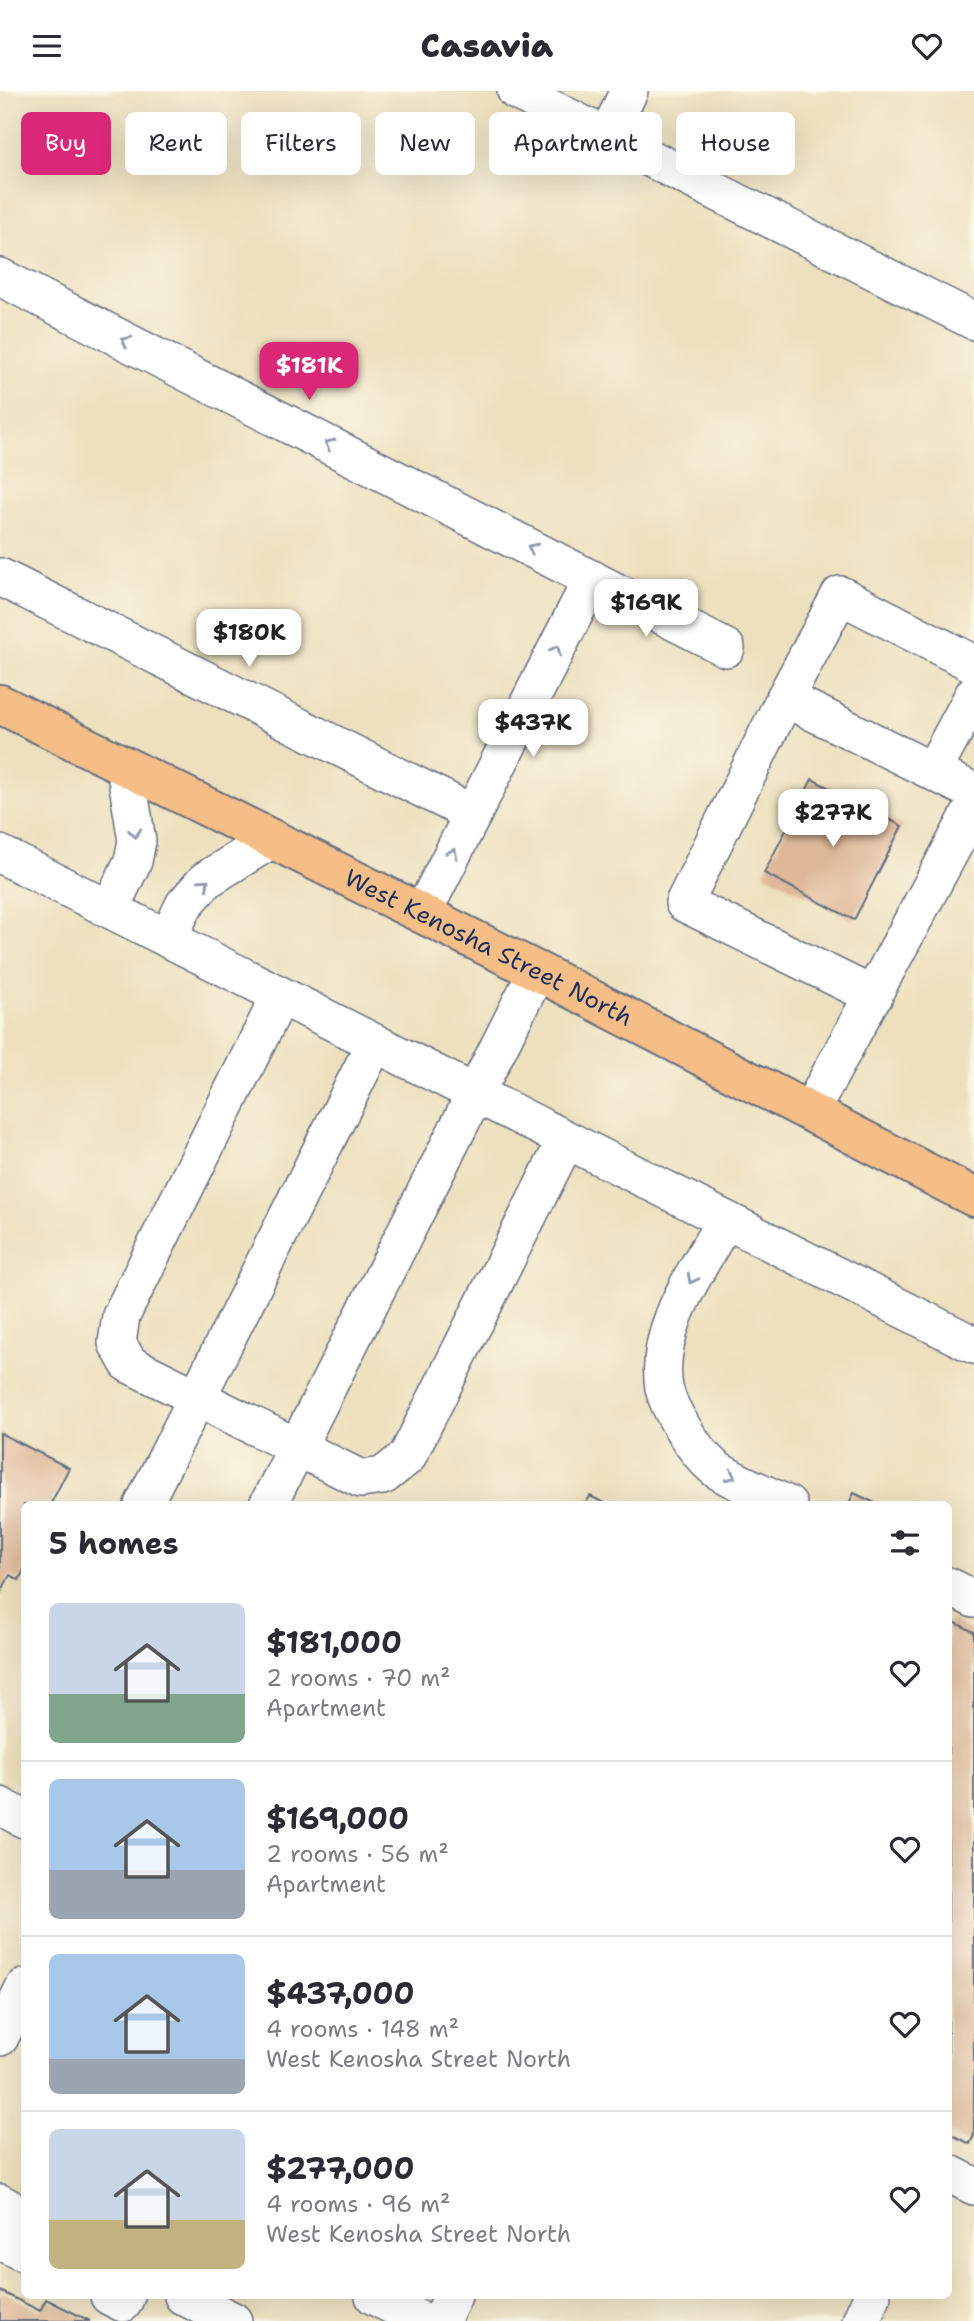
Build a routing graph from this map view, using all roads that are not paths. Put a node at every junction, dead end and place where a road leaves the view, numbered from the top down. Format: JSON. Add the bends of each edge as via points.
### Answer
{"nodes":[{"id":1,"x":516,"y":91,"type":"edge"},
{"id":2,"x":629,"y":91,"type":"edge"},
{"id":3,"x":558,"y":112,"type":"edge"},
{"id":4,"x":619,"y":112,"type":"edge"},
{"id":5,"x":662,"y":165,"type":"edge"},
{"id":6,"x":0,"y":277,"type":"edge"},
{"id":7,"x":974,"y":321,"type":"edge"},
{"id":8,"x":0,"y":577,"type":"edge"},
{"id":9,"x":592,"y":579,"type":"junction"},
{"id":10,"x":726,"y":648,"type":"dead end"},
{"id":11,"x":974,"y":664,"type":"edge"},
{"id":12,"x":974,"y":694,"type":"edge"},
{"id":13,"x":785,"y":698,"type":"junction"},
{"id":14,"x":0,"y":704,"type":"edge"},
{"id":15,"x":125,"y":766,"type":"junction"},
{"id":16,"x":933,"y":772,"type":"junction"},
{"id":17,"x":974,"y":792,"type":"edge"},
{"id":18,"x":974,"y":807,"type":"edge"},
{"id":19,"x":473,"y":814,"type":"junction"},
{"id":20,"x":272,"y":839,"type":"junction"},
{"id":21,"x":0,"y":854,"type":"edge"},
{"id":22,"x":110,"y":909,"type":"junction"},
{"id":23,"x":422,"y":914,"type":"junction"},
{"id":24,"x":168,"y":939,"type":"junction"},
{"id":25,"x":537,"y":971,"type":"junction"},
{"id":26,"x":280,"y":996,"type":"junction"},
{"id":27,"x":874,"y":996,"type":"junction"},
{"id":28,"x":376,"y":1044,"type":"junction"},
{"id":29,"x":475,"y":1093,"type":"junction"},
{"id":30,"x":810,"y":1112,"type":"junction"},
{"id":31,"x":566,"y":1140,"type":"junction"},
{"id":32,"x":974,"y":1197,"type":"edge"},
{"id":33,"x":725,"y":1220,"type":"junction"},
{"id":34,"x":974,"y":1345,"type":"edge"},
{"id":35,"x":197,"y":1398,"type":"junction"},
{"id":36,"x":297,"y":1447,"type":"junction"},
{"id":37,"x":145,"y":1501,"type":"edge"},
{"id":38,"x":270,"y":1501,"type":"edge"},
{"id":39,"x":780,"y":1501,"type":"edge"},
{"id":40,"x":952,"y":1588,"type":"edge"},
{"id":41,"x":974,"y":1599,"type":"edge"},
{"id":42,"x":0,"y":1806,"type":"edge"},
{"id":43,"x":21,"y":1817,"type":"edge"},
{"id":44,"x":21,"y":1995,"type":"edge"},
{"id":45,"x":0,"y":2037,"type":"edge"},
{"id":46,"x":952,"y":2175,"type":"edge"},
{"id":47,"x":974,"y":2186,"type":"edge"},
{"id":48,"x":7,"y":2220,"type":"edge"},
{"id":49,"x":21,"y":2247,"type":"edge"},
{"id":50,"x":189,"y":2299,"type":"edge"},
{"id":51,"x":380,"y":2299,"type":"edge"},
{"id":52,"x":452,"y":2299,"type":"edge"},
{"id":53,"x":872,"y":2299,"type":"edge"},
{"id":54,"x":233,"y":2321,"type":"edge"},
{"id":55,"x":423,"y":2321,"type":"edge"},
{"id":56,"x":441,"y":2321,"type":"edge"},
{"id":57,"x":861,"y":2321,"type":"edge"}],
"edges":[{"from":1,"to":3,"type":"street"},
{"from":2,"to":4,"type":"street"},
{"from":5,"to":7,"type":"street"},
{"from":9,"to":6,"type":"street","one_way":true},
{"from":8,"to":19,"type":"street"},
{"from":9,"to":10,"type":"street"},
{"from":19,"to":9,"type":"street","one_way":true},
{"from":11,"to":13,"type":"street","via":[[839,595]]},
{"from":12,"to":16,"type":"street"},
{"from":13,"to":16,"type":"street"},
{"from":13,"to":27,"type":"street","via":[[684,903]]},
{"from":14,"to":15,"type":"main road","name":"West Kenosha Street North"},
{"from":15,"to":20,"type":"main road","name":"West Kenosha Street North"},
{"from":15,"to":22,"type":"street","one_way":true,"via":[[137,841]]},
{"from":16,"to":17,"type":"street"},
{"from":18,"to":27,"type":"street"},
{"from":23,"to":19,"type":"street","one_way":true},
{"from":20,"to":23,"type":"main road","name":"West Kenosha Street North"},
{"from":24,"to":20,"type":"street","one_way":true,"via":[[184,905],[206,880]]},
{"from":21,"to":22,"type":"street"},
{"from":22,"to":24,"type":"street"},
{"from":23,"to":25,"type":"main road","name":"West Kenosha Street North"},
{"from":24,"to":26,"type":"street"},
{"from":25,"to":29,"type":"street"},
{"from":25,"to":30,"type":"main road","name":"West Kenosha Street North"},
{"from":26,"to":28,"type":"street"},
{"from":26,"to":35,"type":"street","via":[[121,1316],[117,1343],[129,1364]]},
{"from":27,"to":30,"type":"street"},
{"from":28,"to":29,"type":"street"},
{"from":28,"to":35,"type":"street"},
{"from":29,"to":31,"type":"street"},
{"from":29,"to":36,"type":"street"},
{"from":30,"to":32,"type":"main road","name":"West Kenosha Street North"},
{"from":31,"to":33,"type":"street"},
{"from":31,"to":36,"type":"street","via":[[407,1457],[383,1476],[361,1479]]},
{"from":33,"to":34,"type":"street"},
{"from":33,"to":39,"type":"street","one_way":true,"via":[[668,1332],[664,1389],[692,1444],[716,1469]]},
{"from":35,"to":36,"type":"street"},
{"from":35,"to":37,"type":"street"},
{"from":36,"to":38,"type":"street"},
{"from":40,"to":41,"type":"street"},
{"from":42,"to":43,"type":"street"},
{"from":44,"to":45,"type":"street"},
{"from":46,"to":47,"type":"street"},
{"from":48,"to":49,"type":"street"},
{"from":50,"to":54,"type":"street"},
{"from":51,"to":55,"type":"street"},
{"from":52,"to":56,"type":"street"},
{"from":53,"to":57,"type":"street"}]}
